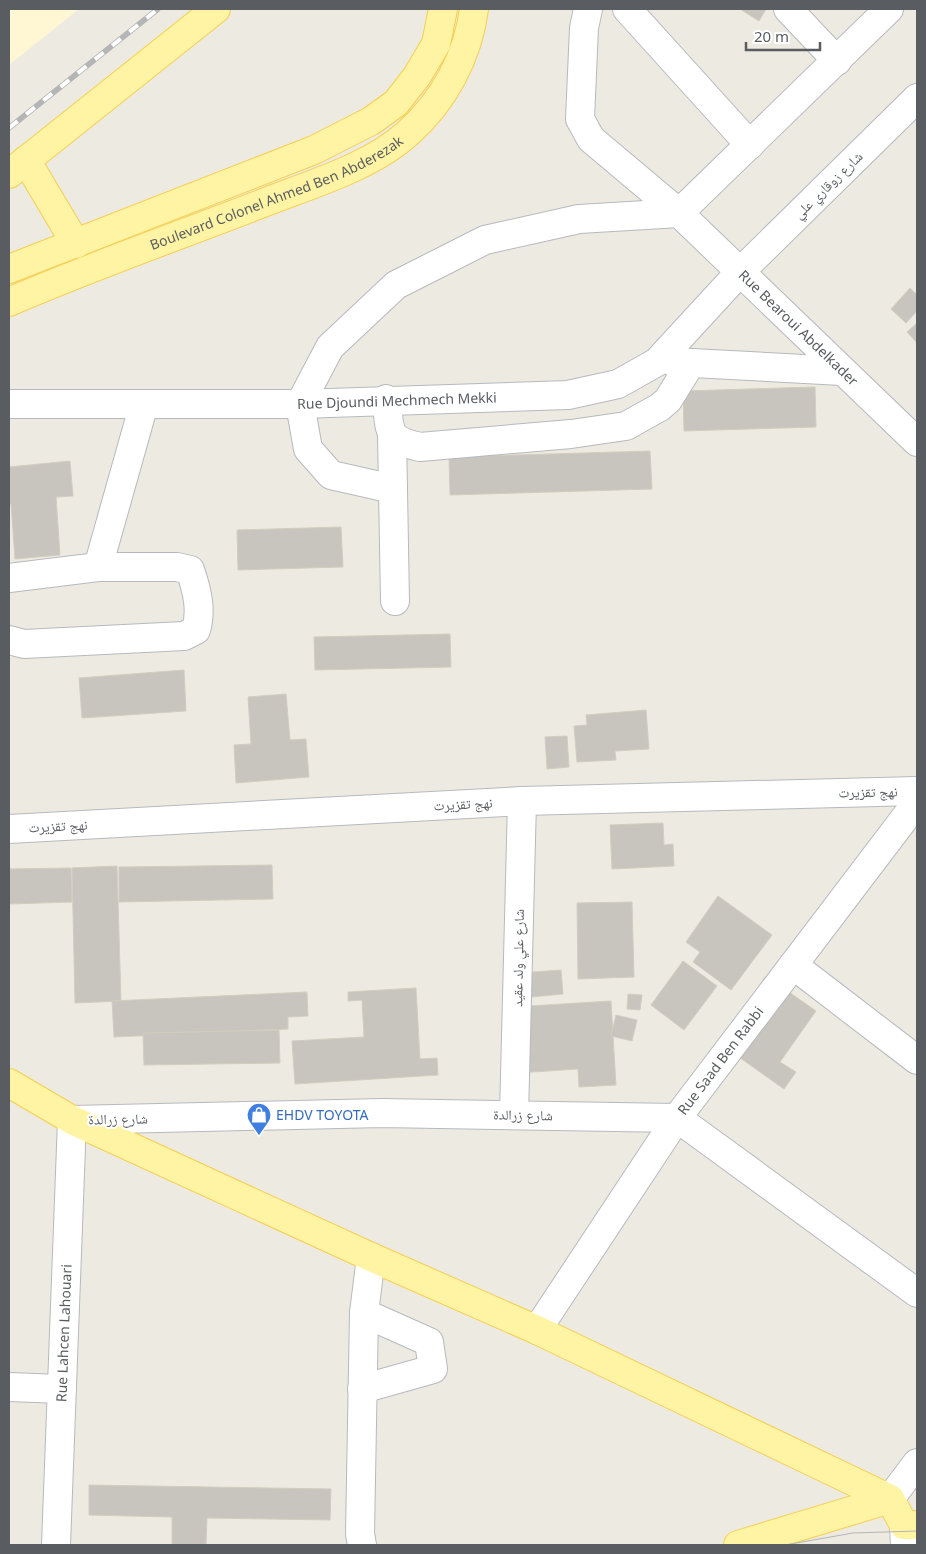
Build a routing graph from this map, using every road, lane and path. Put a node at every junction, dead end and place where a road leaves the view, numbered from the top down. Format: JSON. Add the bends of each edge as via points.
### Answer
{"nodes":[{"id":1,"x":216,"y":9,"type":"edge"},
{"id":2,"x":444,"y":9,"type":"edge"},
{"id":3,"x":474,"y":9,"type":"edge"},
{"id":4,"x":588,"y":9,"type":"edge"},
{"id":5,"x":627,"y":9,"type":"edge"},
{"id":6,"x":788,"y":9,"type":"edge"},
{"id":7,"x":889,"y":9,"type":"edge"},
{"id":8,"x":837,"y":61,"type":"junction"},
{"id":9,"x":917,"y":98,"type":"edge"},
{"id":10,"x":750,"y":145,"type":"junction"},
{"id":11,"x":17,"y":167,"type":"edge"},
{"id":12,"x":679,"y":213,"type":"junction"},
{"id":13,"x":76,"y":244,"type":"junction"},
{"id":14,"x":9,"y":269,"type":"edge"},
{"id":15,"x":739,"y":273,"type":"junction"},
{"id":16,"x":9,"y":302,"type":"edge"},
{"id":17,"x":657,"y":362,"type":"junction"},
{"id":18,"x":691,"y":363,"type":"junction"},
{"id":19,"x":842,"y":371,"type":"junction"},
{"id":20,"x":386,"y":399,"type":"junction"},
{"id":21,"x":9,"y":404,"type":"edge"},
{"id":22,"x":144,"y":404,"type":"junction"},
{"id":23,"x":300,"y":404,"type":"junction"},
{"id":24,"x":392,"y":434,"type":"junction"},
{"id":25,"x":917,"y":441,"type":"edge"},
{"id":26,"x":393,"y":489,"type":"junction"},
{"id":27,"x":98,"y":567,"type":"junction"},
{"id":28,"x":9,"y":578,"type":"edge"},
{"id":29,"x":395,"y":601,"type":"dead end"},
{"id":30,"x":9,"y":640,"type":"edge"},
{"id":31,"x":917,"y":791,"type":"edge"},
{"id":32,"x":522,"y":801,"type":"junction"},
{"id":33,"x":917,"y":802,"type":"edge"},
{"id":34,"x":9,"y":829,"type":"edge"},
{"id":35,"x":793,"y":966,"type":"junction"},
{"id":36,"x":917,"y":1060,"type":"edge"},
{"id":37,"x":9,"y":1083,"type":"edge"},
{"id":38,"x":514,"y":1115,"type":"junction"},
{"id":39,"x":677,"y":1118,"type":"junction"},
{"id":40,"x":72,"y":1120,"type":"junction"},
{"id":41,"x":371,"y":1257,"type":"junction"},
{"id":42,"x":917,"y":1293,"type":"edge"},
{"id":43,"x":364,"y":1313,"type":"junction"},
{"id":44,"x":537,"y":1330,"type":"junction"},
{"id":45,"x":9,"y":1388,"type":"edge"},
{"id":46,"x":62,"y":1389,"type":"junction"},
{"id":47,"x":362,"y":1389,"type":"junction"},
{"id":48,"x":917,"y":1463,"type":"edge"},
{"id":49,"x":890,"y":1499,"type":"junction"},
{"id":50,"x":909,"y":1532,"type":"edge"},
{"id":51,"x":56,"y":1545,"type":"edge"},
{"id":52,"x":362,"y":1545,"type":"edge"},
{"id":53,"x":738,"y":1545,"type":"edge"}],
"edges":[{"from":1,"to":11,"type":"main road"},
{"from":2,"to":13,"type":"main road","name":"Boulevard Colonel Ahmed Ben Abderezak","via":[[436,44],[417,76],[396,103],[371,121],[314,150]]},
{"from":3,"to":16,"type":"main road","name":"Boulevard Colonel Ahmed Ben Abderezak","via":[[467,44],[444,91],[408,134],[388,148],[318,182]]},
{"from":4,"to":12,"type":"street","name":"Rue Bearoui Abdelkader","via":[[584,28],[580,119],[591,139]]},
{"from":5,"to":10,"type":"street"},
{"from":6,"to":8,"type":"street"},
{"from":7,"to":8,"type":"street"},
{"from":8,"to":10,"type":"street"},
{"from":9,"to":15,"type":"street","name":"شارع زوقاري علي"},
{"from":10,"to":12,"type":"street"},
{"from":11,"to":13,"type":"main road"},
{"from":12,"to":15,"type":"street","name":"Rue Bearoui Abdelkader"},
{"from":12,"to":23,"type":"street","via":[[579,219],[485,240],[396,285],[330,347]]},
{"from":13,"to":14,"type":"main road","name":"Boulevard Colonel Ahmed Ben Abderezak"},
{"from":15,"to":17,"type":"street","name":"Rue Djoundi Mechmech Mekki"},
{"from":15,"to":19,"type":"street","name":"Rue Bearoui Abdelkader"},
{"from":17,"to":18,"type":"street"},
{"from":17,"to":20,"type":"street","name":"Rue Djoundi Mechmech Mekki","via":[[618,384],[568,395]]},
{"from":18,"to":19,"type":"street"},
{"from":18,"to":24,"type":"street","via":[[668,400],[626,426],[420,447],[399,442]]},
{"from":19,"to":25,"type":"street","name":"Rue Bearoui Abdelkader"},
{"from":20,"to":23,"type":"street","name":"Rue Djoundi Mechmech Mekki"},
{"from":20,"to":24,"type":"street"},
{"from":21,"to":22,"type":"street","name":"Rue Djoundi Mechmech Mekki"},
{"from":22,"to":23,"type":"street","name":"Rue Djoundi Mechmech Mekki"},
{"from":22,"to":27,"type":"street"},
{"from":23,"to":26,"type":"street","via":[[308,449],[331,474]]},
{"from":24,"to":26,"type":"street"},
{"from":26,"to":29,"type":"street"},
{"from":27,"to":28,"type":"street"},
{"from":27,"to":30,"type":"street","via":[[177,567],[190,570],[200,618],[196,630],[184,636],[24,644]]},
{"from":31,"to":32,"type":"street","name":"نهج تقزيرت"},
{"from":32,"to":34,"type":"street","name":"نهج تقزيرت"},
{"from":32,"to":38,"type":"street","name":"شارع علي ولد عقيد"},
{"from":33,"to":35,"type":"street","name":"Rue Saad Ben Rabbi"},
{"from":35,"to":36,"type":"street"},
{"from":35,"to":39,"type":"street","name":"Rue Saad Ben Rabbi"},
{"from":37,"to":40,"type":"main road"},
{"from":38,"to":39,"type":"street","name":"شارع زرالدة"},
{"from":38,"to":40,"type":"street","name":"شارع زرالدة","via":[[382,1113]]},
{"from":39,"to":42,"type":"street"},
{"from":39,"to":44,"type":"street","name":"Rue Saad Ben Rabbi"},
{"from":40,"to":41,"type":"main road"},
{"from":40,"to":46,"type":"street","name":"Rue Lahcen Lahouari"},
{"from":41,"to":43,"type":"street"},
{"from":41,"to":44,"type":"main road"},
{"from":43,"to":47,"type":"street"},
{"from":43,"to":47,"type":"street","via":[[428,1342],[433,1369]]},
{"from":44,"to":49,"type":"main road"},
{"from":45,"to":46,"type":"street"},
{"from":46,"to":51,"type":"street","name":"Rue Lahcen Lahouari"},
{"from":47,"to":52,"type":"street"},
{"from":48,"to":49,"type":"street"},
{"from":49,"to":50,"type":"main road"},
{"from":49,"to":53,"type":"main road"}]}
